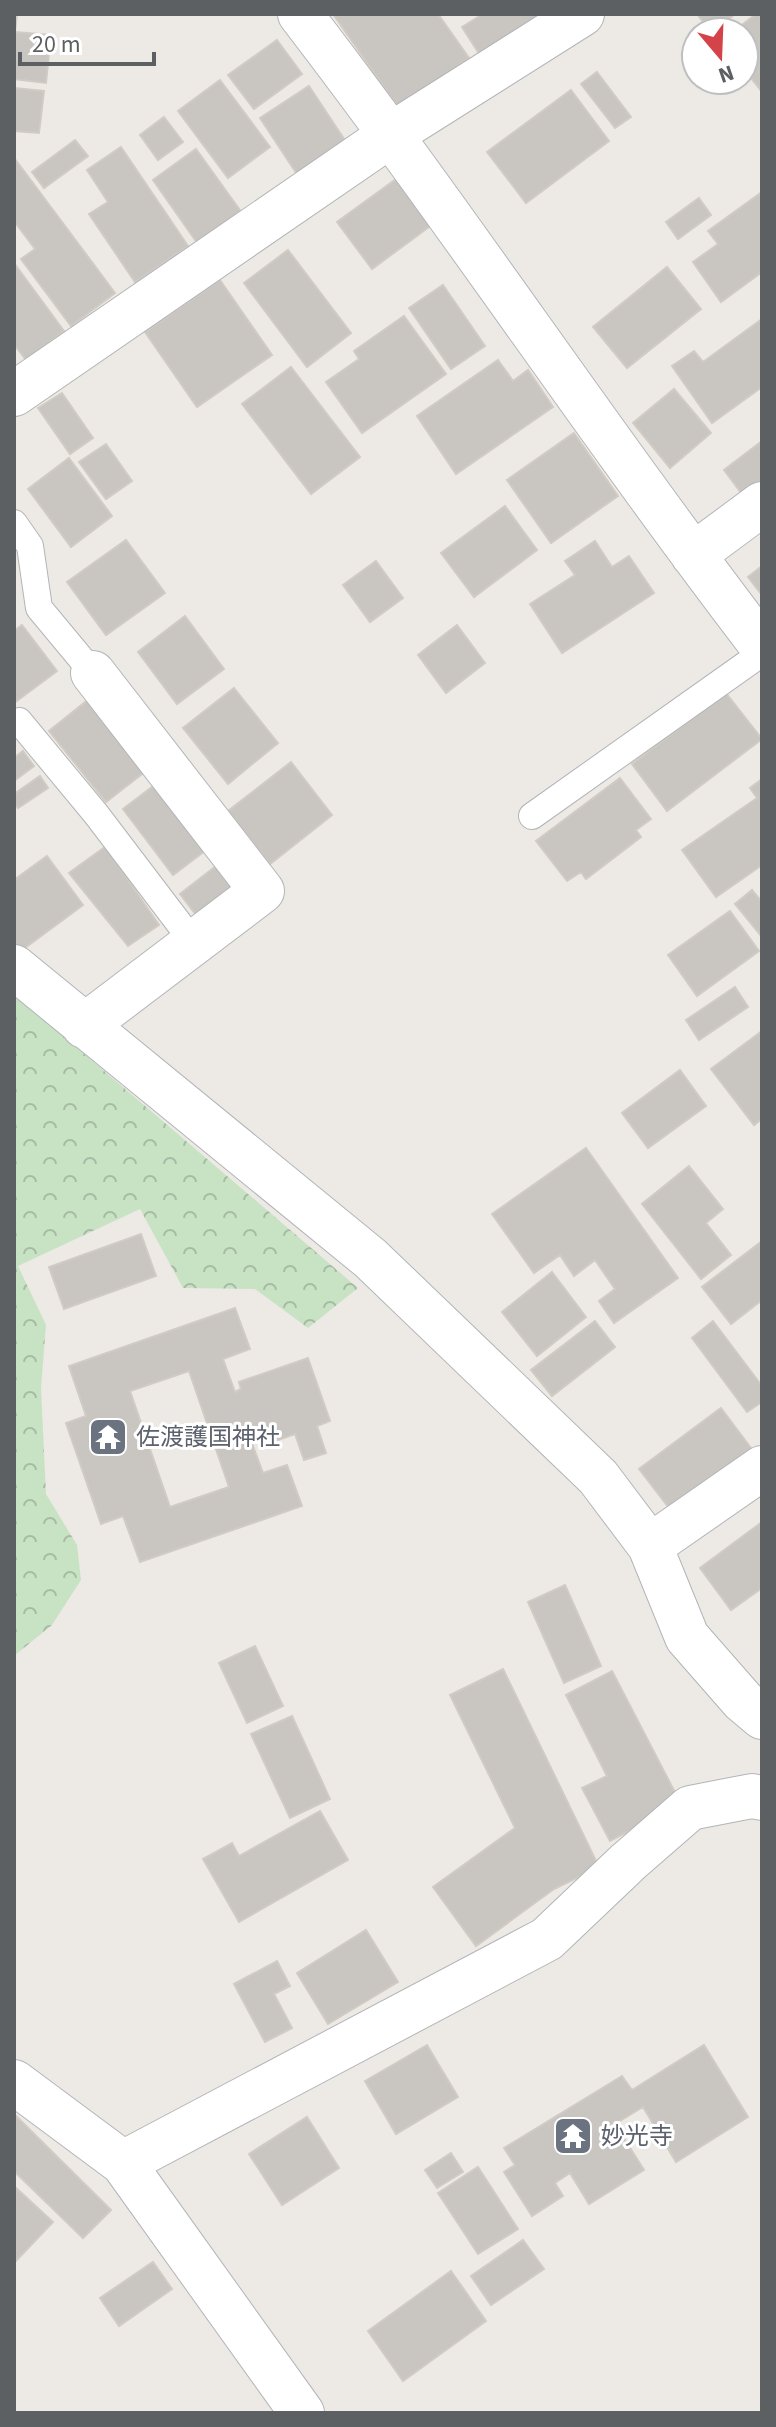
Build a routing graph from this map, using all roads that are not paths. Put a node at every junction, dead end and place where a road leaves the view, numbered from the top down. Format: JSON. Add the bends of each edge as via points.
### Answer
{"nodes":[{"id":1,"x":300,"y":14,"type":"edge"},
{"id":2,"x":582,"y":14,"type":"edge"},
{"id":3,"x":392,"y":134,"type":"junction"},
{"id":4,"x":14,"y":394,"type":"edge"},
{"id":5,"x":762,"y":504,"type":"edge"},
{"id":6,"x":14,"y":523,"type":"edge"},
{"id":7,"x":693,"y":555,"type":"junction"},
{"id":8,"x":762,"y":646,"type":"edge"},
{"id":9,"x":762,"y":653,"type":"edge"},
{"id":10,"x":93,"y":673,"type":"joint"},
{"id":11,"x":14,"y":725,"type":"edge"},
{"id":12,"x":532,"y":816,"type":"dead end"},
{"id":13,"x":194,"y":943,"type":"junction"},
{"id":14,"x":14,"y":967,"type":"edge"},
{"id":15,"x":84,"y":1026,"type":"junction"},
{"id":16,"x":762,"y":1468,"type":"edge"},
{"id":17,"x":650,"y":1546,"type":"junction"},
{"id":18,"x":762,"y":1717,"type":"edge"},
{"id":19,"x":762,"y":1798,"type":"edge"},
{"id":20,"x":14,"y":2082,"type":"edge"},
{"id":21,"x":123,"y":2163,"type":"junction"},
{"id":22,"x":302,"y":2413,"type":"edge"}],
"edges":[{"from":1,"to":3,"type":"street"},
{"from":2,"to":3,"type":"street"},
{"from":3,"to":4,"type":"street"},
{"from":3,"to":7,"type":"street"},
{"from":5,"to":7,"type":"street"},
{"from":6,"to":10,"type":"lane","via":[[30,546],[39,608]]},
{"from":7,"to":8,"type":"street"},
{"from":9,"to":12,"type":"lane"},
{"from":10,"to":13,"type":"street","via":[[262,891]]},
{"from":11,"to":13,"type":"lane","via":[[19,721],[77,791]]},
{"from":13,"to":15,"type":"street"},
{"from":14,"to":15,"type":"street"},
{"from":15,"to":17,"type":"street","via":[[370,1258],[598,1477]]},
{"from":16,"to":17,"type":"street"},
{"from":17,"to":18,"type":"street","via":[[687,1637]]},
{"from":19,"to":21,"type":"street","via":[[690,1808],[547,1939]]},
{"from":20,"to":21,"type":"street"},
{"from":21,"to":22,"type":"street"}]}
